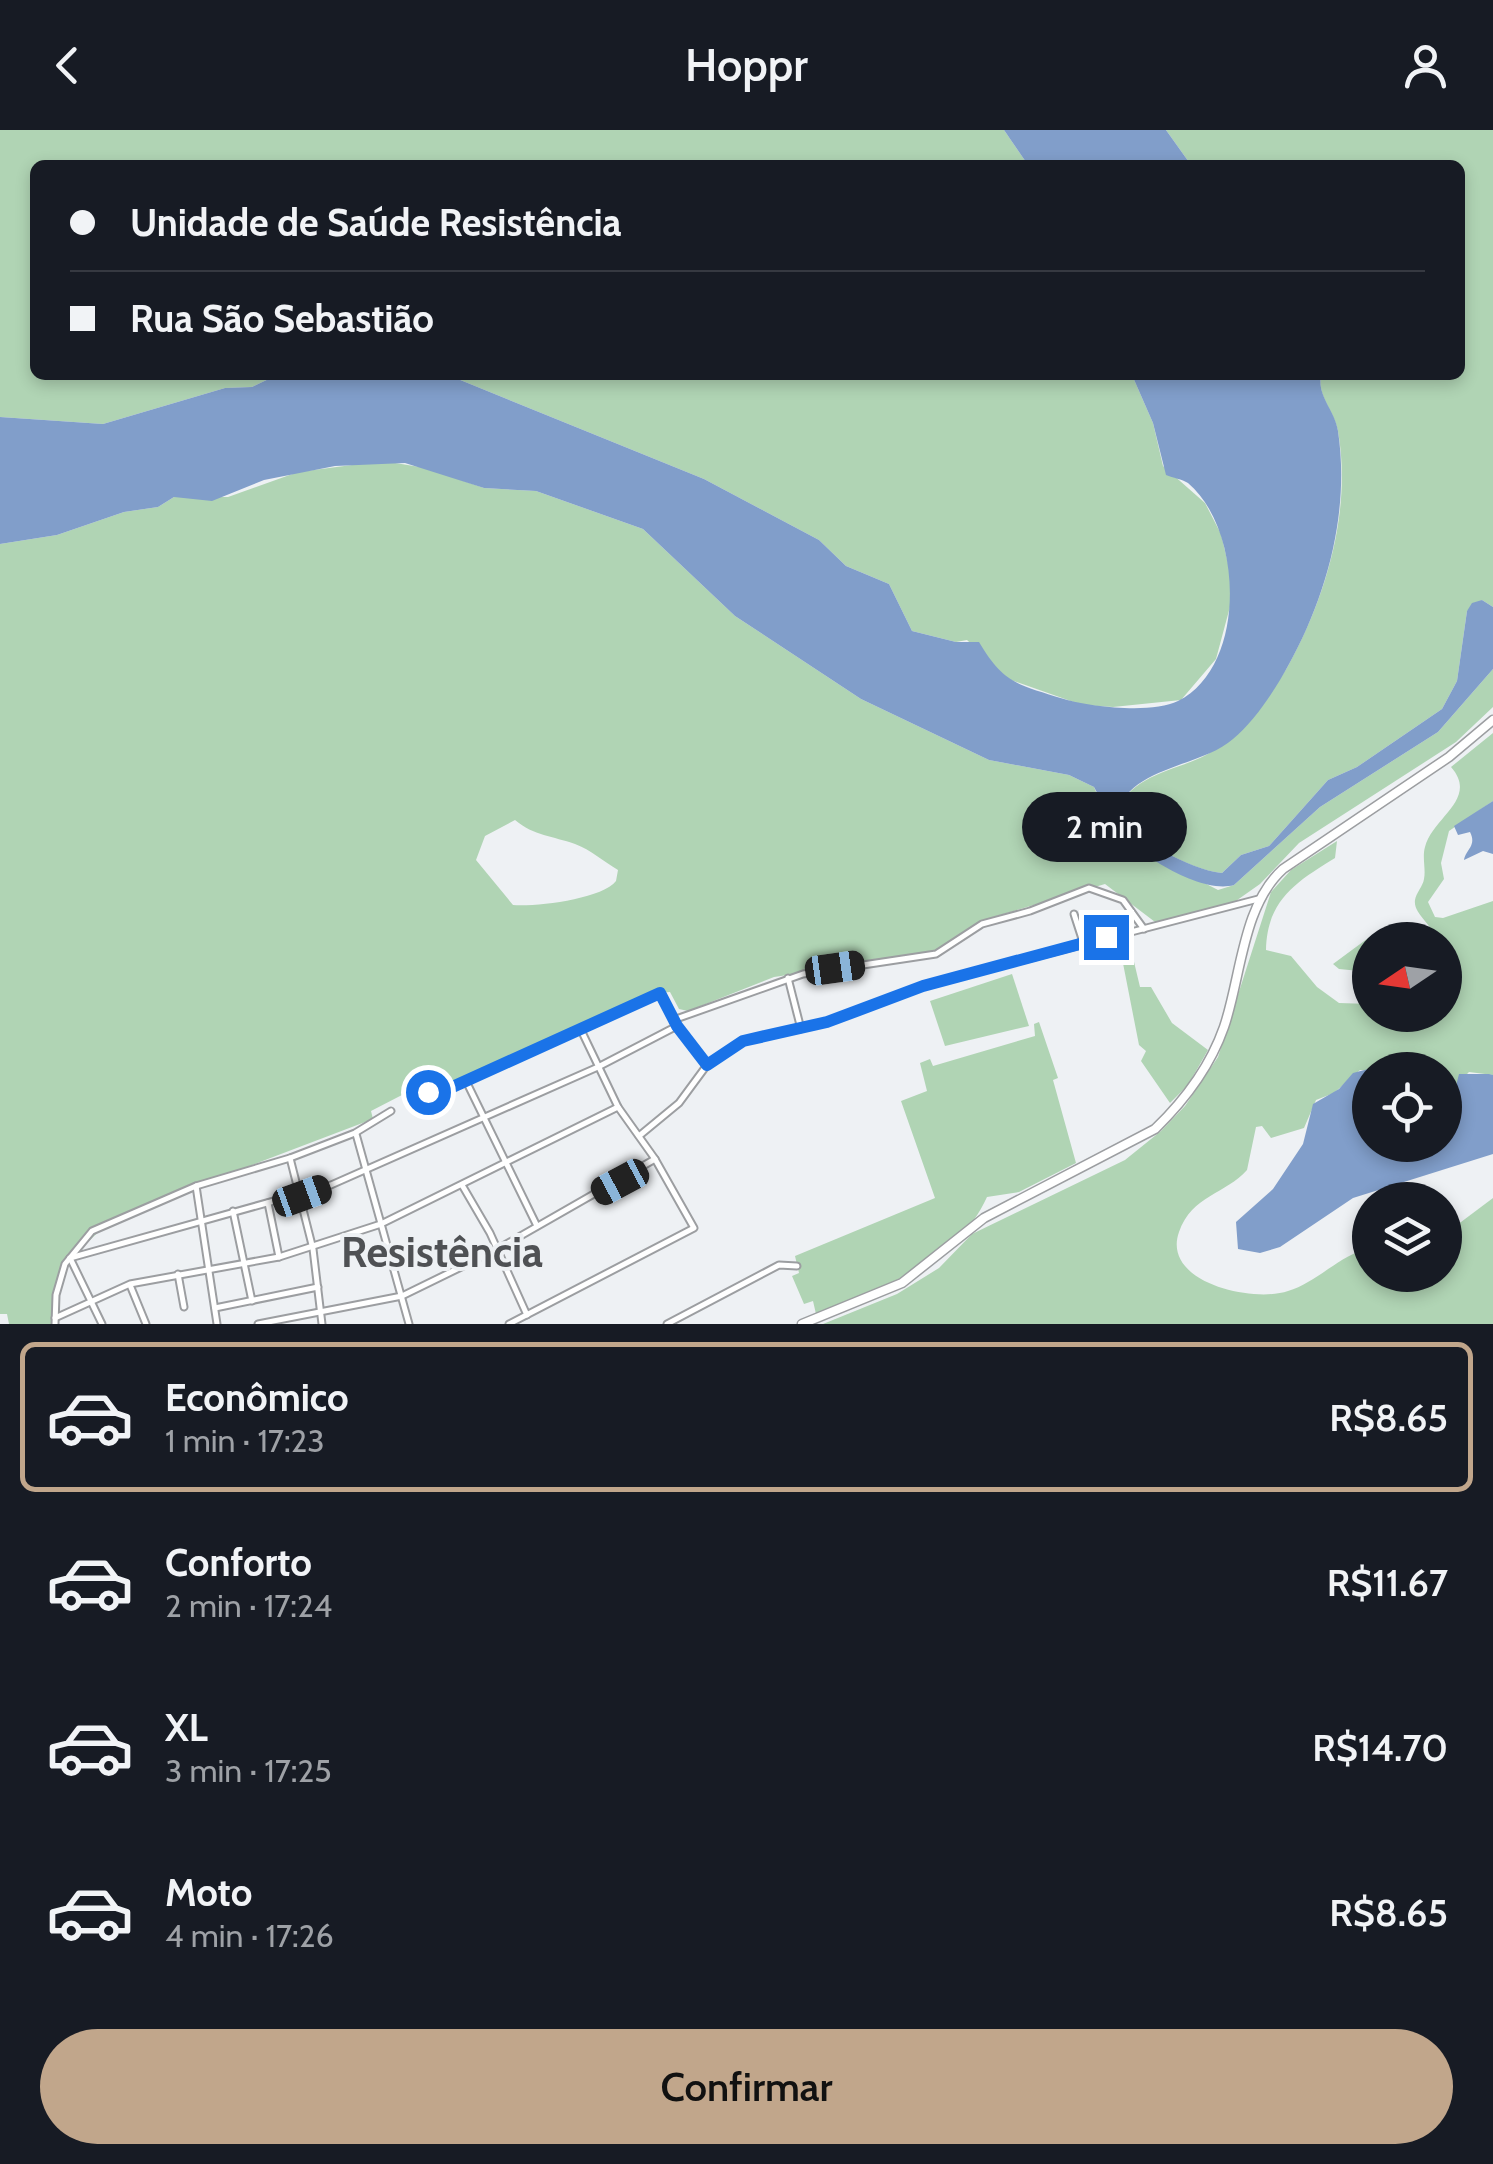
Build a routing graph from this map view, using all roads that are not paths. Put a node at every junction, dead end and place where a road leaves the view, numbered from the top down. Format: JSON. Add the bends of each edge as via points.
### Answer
{"nodes":[{"id":1,"x":1493,"y":720,"type":"edge"},
{"id":2,"x":1262,"y":898,"type":"junction"},
{"id":3,"x":1074,"y":914,"type":"dead end"},
{"id":4,"x":1144,"y":929,"type":"junction"},
{"id":5,"x":1084,"y":945,"type":"junction"},
{"id":6,"x":788,"y":978,"type":"junction"},
{"id":7,"x":676,"y":1023,"type":"junction"},
{"id":8,"x":800,"y":1028,"type":"junction"},
{"id":9,"x":581,"y":1030,"type":"junction"},
{"id":10,"x":707,"y":1065,"type":"junction"},
{"id":11,"x":598,"y":1067,"type":"junction"},
{"id":12,"x":466,"y":1081,"type":"junction"},
{"id":13,"x":428,"y":1092,"type":"dead end"},
{"id":14,"x":618,"y":1107,"type":"junction"},
{"id":15,"x":391,"y":1111,"type":"dead end"},
{"id":16,"x":482,"y":1116,"type":"junction"},
{"id":17,"x":355,"y":1133,"type":"junction"},
{"id":18,"x":639,"y":1136,"type":"junction"},
{"id":19,"x":290,"y":1158,"type":"junction"},
{"id":20,"x":655,"y":1159,"type":"junction"},
{"id":21,"x":504,"y":1163,"type":"junction"},
{"id":22,"x":366,"y":1170,"type":"junction"},
{"id":23,"x":462,"y":1185,"type":"junction"},
{"id":24,"x":196,"y":1186,"type":"junction"},
{"id":25,"x":302,"y":1196,"type":"junction"},
{"id":26,"x":268,"y":1202,"type":"junction"},
{"id":27,"x":233,"y":1211,"type":"junction"},
{"id":28,"x":200,"y":1219,"type":"junction"},
{"id":29,"x":381,"y":1224,"type":"junction"},
{"id":30,"x":538,"y":1227,"type":"junction"},
{"id":31,"x":313,"y":1248,"type":"junction"},
{"id":32,"x":496,"y":1250,"type":"junction"},
{"id":33,"x":279,"y":1257,"type":"junction"},
{"id":34,"x":70,"y":1258,"type":"junction"},
{"id":35,"x":244,"y":1263,"type":"junction"},
{"id":36,"x":797,"y":1266,"type":"dead end"},
{"id":37,"x":208,"y":1268,"type":"junction"},
{"id":38,"x":178,"y":1274,"type":"junction"},
{"id":39,"x":130,"y":1284,"type":"junction"},
{"id":40,"x":318,"y":1288,"type":"junction"},
{"id":41,"x":402,"y":1296,"type":"junction"},
{"id":42,"x":252,"y":1301,"type":"junction"},
{"id":43,"x":92,"y":1302,"type":"junction"},
{"id":44,"x":184,"y":1307,"type":"dead end"},
{"id":45,"x":215,"y":1308,"type":"junction"},
{"id":46,"x":321,"y":1312,"type":"junction"},
{"id":47,"x":527,"y":1315,"type":"junction"},
{"id":48,"x":816,"y":1320,"type":"edge"},
{"id":49,"x":55,"y":1321,"type":"edge"},
{"id":50,"x":102,"y":1324,"type":"edge"},
{"id":51,"x":146,"y":1324,"type":"edge"},
{"id":52,"x":217,"y":1324,"type":"edge"},
{"id":53,"x":258,"y":1324,"type":"edge"},
{"id":54,"x":322,"y":1324,"type":"edge"},
{"id":55,"x":408,"y":1324,"type":"edge"},
{"id":56,"x":509,"y":1324,"type":"edge"},
{"id":57,"x":667,"y":1324,"type":"edge"},
{"id":58,"x":802,"y":1324,"type":"edge"}],
"edges":[{"from":1,"to":2,"type":"main road","via":[[1449,758],[1284,869]]},
{"from":2,"to":4,"type":"street"},
{"from":2,"to":48,"type":"main road","via":[[1213,1053],[1155,1130],[984,1218],[902,1283]]},
{"from":3,"to":5,"type":"street"},
{"from":4,"to":5,"type":"street"},
{"from":4,"to":6,"type":"street","via":[[1123,900],[1089,888],[982,924],[936,954]]},
{"from":5,"to":8,"type":"street","via":[[923,986]]},
{"from":6,"to":7,"type":"street"},
{"from":6,"to":8,"type":"street"},
{"from":7,"to":9,"type":"street","via":[[660,993]]},
{"from":7,"to":10,"type":"street"},
{"from":7,"to":11,"type":"street"},
{"from":8,"to":10,"type":"street","via":[[743,1041]]},
{"from":9,"to":11,"type":"street"},
{"from":9,"to":12,"type":"street"},
{"from":10,"to":18,"type":"street","via":[[680,1103]]},
{"from":11,"to":14,"type":"street"},
{"from":11,"to":16,"type":"street"},
{"from":12,"to":13,"type":"street"},
{"from":12,"to":16,"type":"street"},
{"from":14,"to":18,"type":"street"},
{"from":14,"to":21,"type":"street"},
{"from":15,"to":17,"type":"street"},
{"from":16,"to":21,"type":"street"},
{"from":16,"to":22,"type":"street"},
{"from":17,"to":19,"type":"street"},
{"from":17,"to":22,"type":"street"},
{"from":18,"to":20,"type":"street"},
{"from":19,"to":24,"type":"street"},
{"from":19,"to":25,"type":"street"},
{"from":20,"to":30,"type":"street"},
{"from":20,"to":47,"type":"street","via":[[694,1228]]},
{"from":21,"to":23,"type":"street"},
{"from":21,"to":30,"type":"street"},
{"from":22,"to":25,"type":"street"},
{"from":22,"to":29,"type":"street"},
{"from":23,"to":29,"type":"street"},
{"from":23,"to":32,"type":"street"},
{"from":24,"to":28,"type":"street"},
{"from":24,"to":34,"type":"street","via":[[92,1231]]},
{"from":25,"to":26,"type":"street"},
{"from":25,"to":31,"type":"street"},
{"from":26,"to":27,"type":"street"},
{"from":26,"to":33,"type":"street"},
{"from":27,"to":28,"type":"street"},
{"from":27,"to":35,"type":"street"},
{"from":28,"to":34,"type":"street"},
{"from":28,"to":37,"type":"street"},
{"from":29,"to":31,"type":"street"},
{"from":29,"to":41,"type":"street"},
{"from":30,"to":32,"type":"street"},
{"from":31,"to":33,"type":"street"},
{"from":31,"to":40,"type":"street"},
{"from":32,"to":41,"type":"street"},
{"from":32,"to":47,"type":"street"},
{"from":33,"to":35,"type":"street"},
{"from":34,"to":43,"type":"street"},
{"from":34,"to":49,"type":"street","via":[[57,1290]]},
{"from":35,"to":37,"type":"street"},
{"from":35,"to":42,"type":"street"},
{"from":36,"to":57,"type":"street","via":[[778,1265]]},
{"from":37,"to":38,"type":"street"},
{"from":37,"to":45,"type":"street"},
{"from":38,"to":39,"type":"street"},
{"from":38,"to":44,"type":"street"},
{"from":39,"to":43,"type":"street"},
{"from":39,"to":51,"type":"street"},
{"from":40,"to":42,"type":"street"},
{"from":40,"to":46,"type":"street"},
{"from":41,"to":46,"type":"street"},
{"from":41,"to":55,"type":"street"},
{"from":42,"to":45,"type":"street"},
{"from":43,"to":49,"type":"street"},
{"from":43,"to":50,"type":"street"},
{"from":45,"to":52,"type":"street"},
{"from":46,"to":53,"type":"street"},
{"from":46,"to":54,"type":"street"},
{"from":47,"to":56,"type":"street"},
{"from":48,"to":58,"type":"main road"}]}
